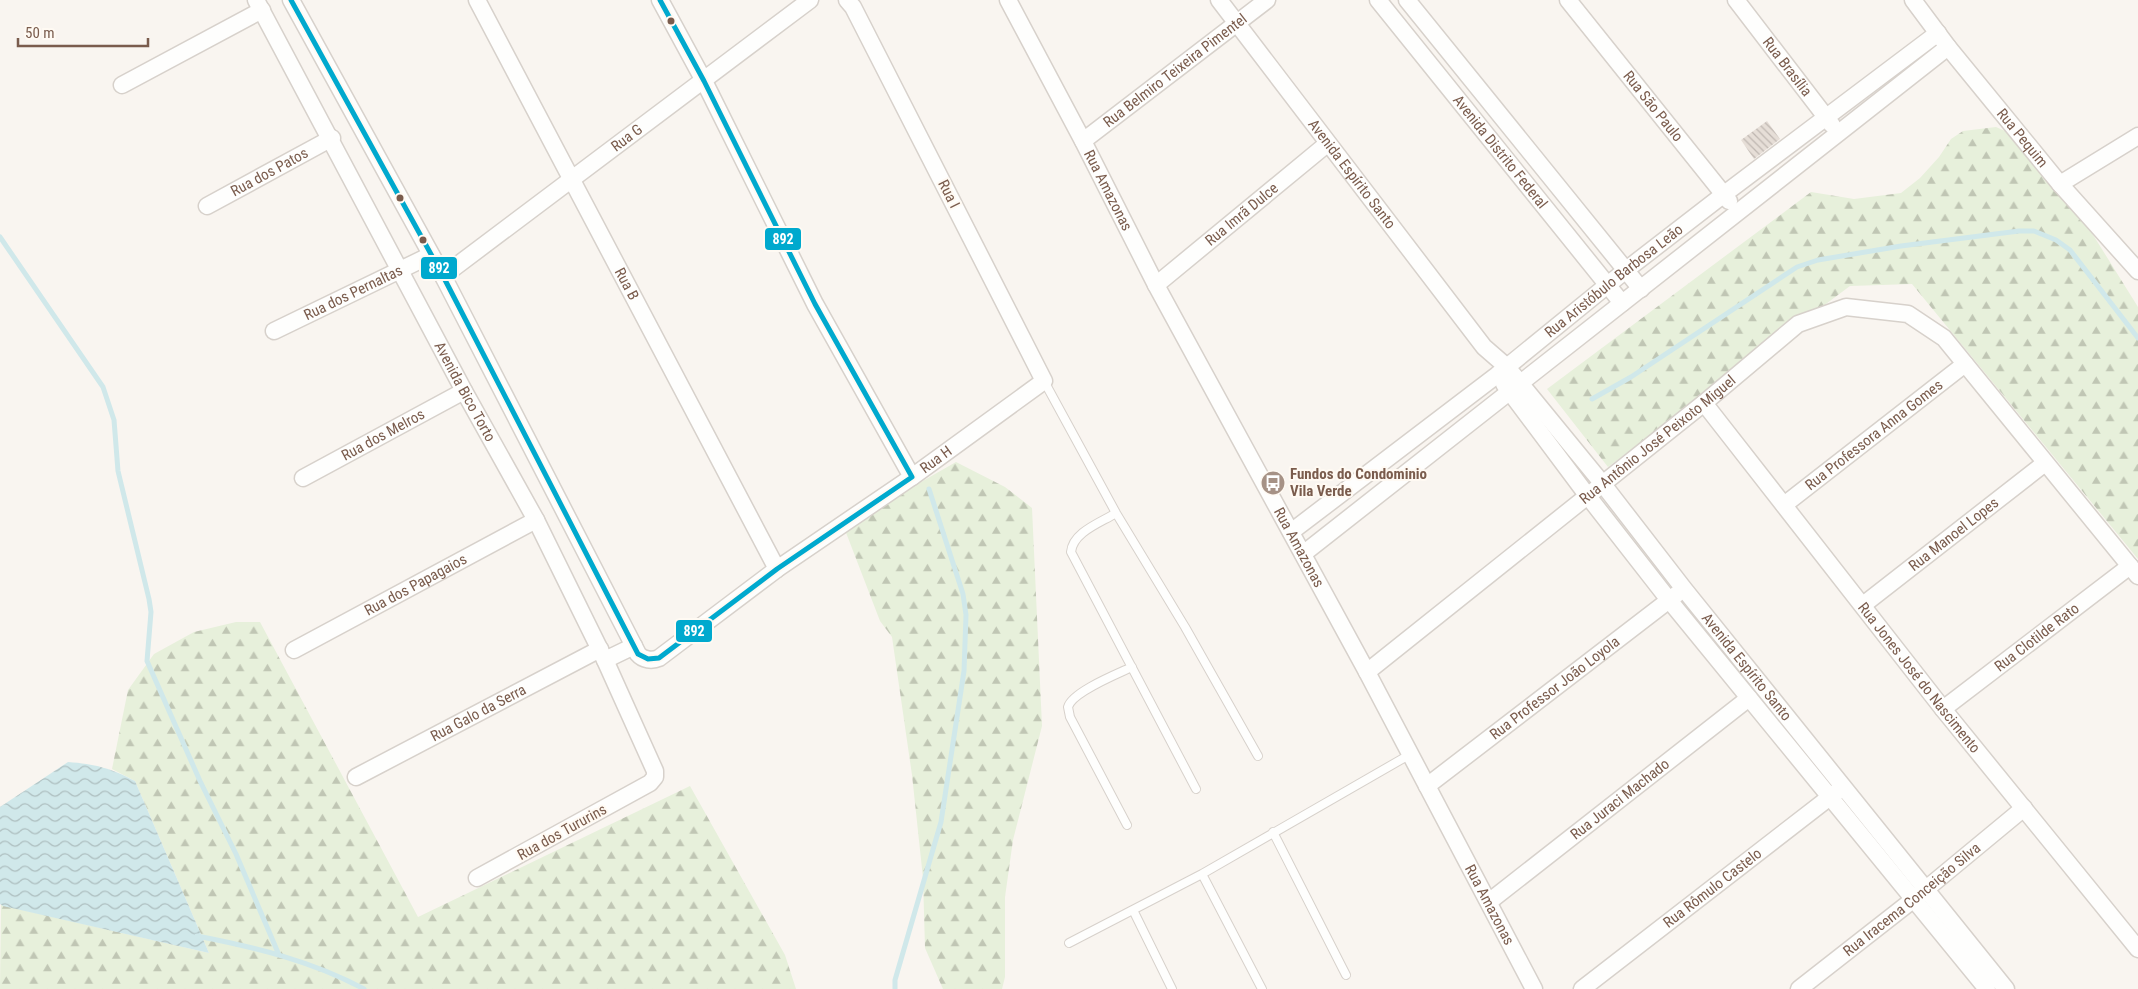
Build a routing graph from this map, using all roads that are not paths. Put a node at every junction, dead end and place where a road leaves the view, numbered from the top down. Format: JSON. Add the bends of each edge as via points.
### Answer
{"nodes":[{"id":1,"x":291,"y":0,"type":"edge"},
{"id":2,"x":477,"y":0,"type":"edge"},
{"id":3,"x":660,"y":0,"type":"edge"},
{"id":4,"x":810,"y":0,"type":"edge"},
{"id":5,"x":1008,"y":0,"type":"edge"},
{"id":6,"x":1219,"y":0,"type":"edge"},
{"id":7,"x":1267,"y":0,"type":"edge"},
{"id":8,"x":1378,"y":0,"type":"edge"},
{"id":9,"x":1407,"y":0,"type":"edge"},
{"id":10,"x":1568,"y":0,"type":"edge"},
{"id":11,"x":1736,"y":0,"type":"edge"},
{"id":12,"x":1913,"y":0,"type":"edge"},
{"id":13,"x":855,"y":2,"type":"edge"},
{"id":14,"x":259,"y":5,"type":"edge"},
{"id":15,"x":1237,"y":24,"type":"junction"},
{"id":16,"x":1938,"y":34,"type":"junction"},
{"id":17,"x":1948,"y":47,"type":"junction"},
{"id":18,"x":704,"y":81,"type":"junction"},
{"id":19,"x":122,"y":85,"type":"dead end"},
{"id":20,"x":1826,"y":117,"type":"junction"},
{"id":21,"x":1838,"y":133,"type":"junction"},
{"id":22,"x":2138,"y":136,"type":"edge"},
{"id":23,"x":332,"y":138,"type":"junction"},
{"id":24,"x":1083,"y":141,"type":"junction"},
{"id":25,"x":1327,"y":144,"type":"junction"},
{"id":26,"x":570,"y":179,"type":"junction"},
{"id":27,"x":2060,"y":184,"type":"junction"},
{"id":28,"x":1723,"y":194,"type":"junction"},
{"id":29,"x":207,"y":206,"type":"dead end"},
{"id":30,"x":1739,"y":212,"type":"junction"},
{"id":31,"x":431,"y":255,"type":"junction"},
{"id":32,"x":401,"y":270,"type":"junction"},
{"id":33,"x":1626,"y":270,"type":"junction"},
{"id":34,"x":2138,"y":271,"type":"edge"},
{"id":35,"x":443,"y":276,"type":"junction"},
{"id":36,"x":1156,"y":285,"type":"junction"},
{"id":37,"x":1607,"y":285,"type":"junction"},
{"id":38,"x":1641,"y":289,"type":"junction"},
{"id":39,"x":1622,"y":303,"type":"junction"},
{"id":40,"x":274,"y":331,"type":"dead end"},
{"id":41,"x":1965,"y":364,"type":"junction"},
{"id":42,"x":1502,"y":371,"type":"junction"},
{"id":43,"x":1044,"y":381,"type":"junction"},
{"id":44,"x":1515,"y":388,"type":"junction"},
{"id":45,"x":464,"y":391,"type":"junction"},
{"id":46,"x":1704,"y":403,"type":"junction"},
{"id":47,"x":2046,"y":463,"type":"junction"},
{"id":48,"x":912,"y":477,"type":"junction"},
{"id":49,"x":303,"y":478,"type":"dead end"},
{"id":50,"x":1602,"y":483,"type":"junction"},
{"id":51,"x":1587,"y":495,"type":"junction"},
{"id":52,"x":1784,"y":505,"type":"junction"},
{"id":53,"x":1116,"y":513,"type":"junction"},
{"id":54,"x":536,"y":520,"type":"junction"},
{"id":55,"x":1291,"y":532,"type":"junction"},
{"id":56,"x":1303,"y":554,"type":"junction"},
{"id":57,"x":777,"y":569,"type":"junction"},
{"id":58,"x":2134,"y":571,"type":"edge"},
{"id":59,"x":1684,"y":589,"type":"junction"},
{"id":60,"x":1669,"y":600,"type":"junction"},
{"id":61,"x":1862,"y":605,"type":"junction"},
{"id":62,"x":634,"y":646,"type":"junction"},
{"id":63,"x":294,"y":650,"type":"dead end"},
{"id":64,"x":602,"y":654,"type":"junction"},
{"id":65,"x":1132,"y":667,"type":"junction"},
{"id":66,"x":1367,"y":672,"type":"junction"},
{"id":67,"x":1749,"y":698,"type":"junction"},
{"id":68,"x":1944,"y":710,"type":"junction"},
{"id":69,"x":1409,"y":755,"type":"junction"},
{"id":70,"x":1258,"y":756,"type":"dead end"},
{"id":71,"x":356,"y":777,"type":"dead end"},
{"id":72,"x":646,"y":786,"type":"joint"},
{"id":73,"x":1426,"y":786,"type":"junction"},
{"id":74,"x":1196,"y":789,"type":"dead end"},
{"id":75,"x":1836,"y":791,"type":"junction"},
{"id":76,"x":2024,"y":808,"type":"junction"},
{"id":77,"x":1127,"y":825,"type":"dead end"},
{"id":78,"x":1273,"y":832,"type":"junction"},
{"id":79,"x":1202,"y":874,"type":"junction"},
{"id":80,"x":477,"y":878,"type":"dead end"},
{"id":81,"x":1920,"y":894,"type":"junction"},
{"id":82,"x":1490,"y":902,"type":"junction"},
{"id":83,"x":1133,"y":910,"type":"junction"},
{"id":84,"x":1068,"y":943,"type":"dead end"},
{"id":85,"x":2138,"y":949,"type":"edge"},
{"id":86,"x":1346,"y":975,"type":"dead end"},
{"id":87,"x":1172,"y":989,"type":"edge"},
{"id":88,"x":1262,"y":989,"type":"edge"},
{"id":89,"x":1534,"y":989,"type":"edge"},
{"id":90,"x":1582,"y":989,"type":"edge"},
{"id":91,"x":1798,"y":989,"type":"edge"},
{"id":92,"x":1987,"y":989,"type":"edge"},
{"id":93,"x":2006,"y":989,"type":"edge"}],
"edges":[{"from":1,"to":31,"type":"street"},
{"from":2,"to":26,"type":"street","name":"Rua B"},
{"from":3,"to":18,"type":"street"},
{"from":4,"to":18,"type":"street","name":"Rua G"},
{"from":5,"to":24,"type":"street","name":"Rua Amazonas"},
{"from":6,"to":15,"type":"street","name":"Avenida Espírito Santo"},
{"from":7,"to":15,"type":"street","name":"Rua Belmiro Teixeira Pimentel"},
{"from":8,"to":37,"type":"street","name":"Avenida Distrito Federal"},
{"from":9,"to":33,"type":"street","name":"Avenida Distrito Federal"},
{"from":10,"to":28,"type":"street","name":"Rua São Paulo"},
{"from":11,"to":20,"type":"street","name":"Rua Brasília"},
{"from":12,"to":16,"type":"street","name":"Rua Pequim"},
{"from":13,"to":43,"type":"street","name":"Rua I"},
{"from":14,"to":19,"type":"street"},
{"from":14,"to":23,"type":"street","name":"Avenida Bico Torto"},
{"from":15,"to":24,"type":"street","name":"Rua Belmiro Teixeira Pimentel"},
{"from":15,"to":25,"type":"street","name":"Avenida Espírito Santo"},
{"from":16,"to":17,"type":"street","name":"Rua Pequim"},
{"from":16,"to":20,"type":"street","name":"Rua Aristóbulo Barbosa Leão"},
{"from":17,"to":21,"type":"street"},
{"from":17,"to":27,"type":"street","name":"Rua Pequim"},
{"from":18,"to":26,"type":"street","name":"Rua G"},
{"from":18,"to":48,"type":"street","via":[[815,304]]},
{"from":20,"to":21,"type":"street","name":"Rua Brasília"},
{"from":20,"to":28,"type":"street","name":"Rua Aristóbulo Barbosa Leão"},
{"from":21,"to":30,"type":"street"},
{"from":22,"to":27,"type":"street"},
{"from":23,"to":29,"type":"street","name":"Rua dos Patos"},
{"from":23,"to":32,"type":"street","name":"Avenida Bico Torto"},
{"from":24,"to":36,"type":"street","name":"Rua Amazonas"},
{"from":25,"to":36,"type":"street","name":"Rua Imrã Dulce"},
{"from":25,"to":42,"type":"street","name":"Avenida Espírito Santo"},
{"from":26,"to":35,"type":"street","name":"Rua G"},
{"from":26,"to":57,"type":"street","name":"Rua B"},
{"from":27,"to":34,"type":"street","name":"Rua Pequim"},
{"from":28,"to":30,"type":"street","name":"Rua São Paulo"},
{"from":28,"to":33,"type":"street","name":"Rua Aristóbulo Barbosa Leão"},
{"from":30,"to":38,"type":"street"},
{"from":31,"to":32,"type":"street","name":"Rua dos Pernaltas"},
{"from":31,"to":35,"type":"street"},
{"from":32,"to":40,"type":"street","name":"Rua dos Pernaltas"},
{"from":32,"to":45,"type":"street","name":"Avenida Bico Torto"},
{"from":33,"to":37,"type":"street","name":"Rua Aristóbulo Barbosa Leão"},
{"from":33,"to":38,"type":"street","name":"Avenida Distrito Federal"},
{"from":35,"to":62,"type":"street"},
{"from":36,"to":55,"type":"street","name":"Rua Amazonas"},
{"from":37,"to":39,"type":"street","name":"Avenida Distrito Federal"},
{"from":37,"to":42,"type":"street","name":"Rua Aristóbulo Barbosa Leão"},
{"from":38,"to":39,"type":"street"},
{"from":39,"to":44,"type":"street"},
{"from":41,"to":46,"type":"street","name":"Rua Antônio José Peixoto Miguel","via":[[1944,338],[1908,314],[1846,307],[1798,324]]},
{"from":41,"to":47,"type":"street","name":"Rua Antônio José Peixoto Miguel"},
{"from":41,"to":52,"type":"street","name":"Rua Professora Anna Gomes"},
{"from":42,"to":44,"type":"street","name":"Avenida Espírito Santo"},
{"from":42,"to":55,"type":"street","name":"Rua Aristóbulo Barbosa Leão"},
{"from":43,"to":48,"type":"street","name":"Rua H"},
{"from":43,"to":53,"type":"lane"},
{"from":44,"to":50,"type":"street","name":"Avenida Espírito Santo"},
{"from":44,"to":51,"type":"street","name":"Avenida Espírito Santo"},
{"from":44,"to":56,"type":"street"},
{"from":45,"to":49,"type":"street","name":"Rua dos Melros"},
{"from":45,"to":54,"type":"street","name":"Avenida Bico Torto"},
{"from":46,"to":50,"type":"street","name":"Rua Antônio José Peixoto Miguel"},
{"from":46,"to":52,"type":"street","name":"Rua Jones José do Nascimento"},
{"from":47,"to":58,"type":"street","name":"Rua Antônio José Peixoto Miguel"},
{"from":47,"to":61,"type":"street","name":"Rua Manoel Lopes"},
{"from":48,"to":57,"type":"street","name":"Rua H"},
{"from":50,"to":51,"type":"street","name":"Rua Antônio José Peixoto Miguel"},
{"from":50,"to":59,"type":"street","name":"Avenida Espírito Santo"},
{"from":51,"to":60,"type":"street","name":"Avenida Espírito Santo"},
{"from":51,"to":66,"type":"street","name":"Rua Antônio José Peixoto Miguel"},
{"from":52,"to":61,"type":"street","name":"Rua Jones José do Nascimento"},
{"from":53,"to":65,"type":"lane","via":[[1078,536],[1072,552]]},
{"from":53,"to":70,"type":"lane"},
{"from":54,"to":63,"type":"street","name":"Rua dos Papagaios"},
{"from":54,"to":64,"type":"street","name":"Avenida Bico Torto"},
{"from":55,"to":56,"type":"street","name":"Rua Amazonas"},
{"from":56,"to":66,"type":"street","name":"Rua Amazonas"},
{"from":57,"to":62,"type":"street","name":"Rua H","via":[[659,658],[644,658]]},
{"from":58,"to":68,"type":"street","name":"Rua Clotilde Rato"},
{"from":59,"to":60,"type":"street","name":"Rua Professor João Loyola"},
{"from":59,"to":75,"type":"street","name":"Avenida Espírito Santo"},
{"from":60,"to":67,"type":"street","name":"Avenida Espírito Santo"},
{"from":60,"to":73,"type":"street","name":"Rua Professor João Loyola"},
{"from":61,"to":68,"type":"street","name":"Rua Jones José do Nascimento"},
{"from":62,"to":64,"type":"street"},
{"from":64,"to":71,"type":"street","name":"Rua Galo da Serra"},
{"from":64,"to":72,"type":"street","name":"Avenida Bico Torto","via":[[655,771],[653,780]]},
{"from":65,"to":74,"type":"lane"},
{"from":65,"to":77,"type":"lane","via":[[1085,691],[1068,707],[1070,717]]},
{"from":66,"to":69,"type":"street","name":"Rua Amazonas"},
{"from":67,"to":75,"type":"street","name":"Avenida Espírito Santo"},
{"from":67,"to":82,"type":"street","name":"Rua Juraci Machado"},
{"from":68,"to":76,"type":"street","name":"Rua Jones José do Nascimento"},
{"from":69,"to":73,"type":"street","name":"Rua Amazonas"},
{"from":69,"to":78,"type":"lane"},
{"from":72,"to":80,"type":"street","name":"Rua dos Tururins"},
{"from":73,"to":82,"type":"street","name":"Rua Amazonas"},
{"from":75,"to":81,"type":"street","name":"Avenida Espírito Santo"},
{"from":75,"to":90,"type":"street","name":"Rua Rômulo Castelo"},
{"from":76,"to":81,"type":"street","name":"Rua Iracema Conceição Silva"},
{"from":76,"to":85,"type":"street","name":"Rua Jones José do Nascimento"},
{"from":78,"to":79,"type":"lane"},
{"from":78,"to":86,"type":"lane"},
{"from":79,"to":83,"type":"lane"},
{"from":79,"to":88,"type":"lane"},
{"from":81,"to":91,"type":"street","name":"Rua Iracema Conceição Silva"},
{"from":81,"to":92,"type":"street","name":"Avenida Espírito Santo"},
{"from":81,"to":93,"type":"street","name":"Avenida Espírito Santo"},
{"from":82,"to":89,"type":"street","name":"Rua Amazonas"},
{"from":83,"to":84,"type":"lane"},
{"from":83,"to":87,"type":"lane"}]}
